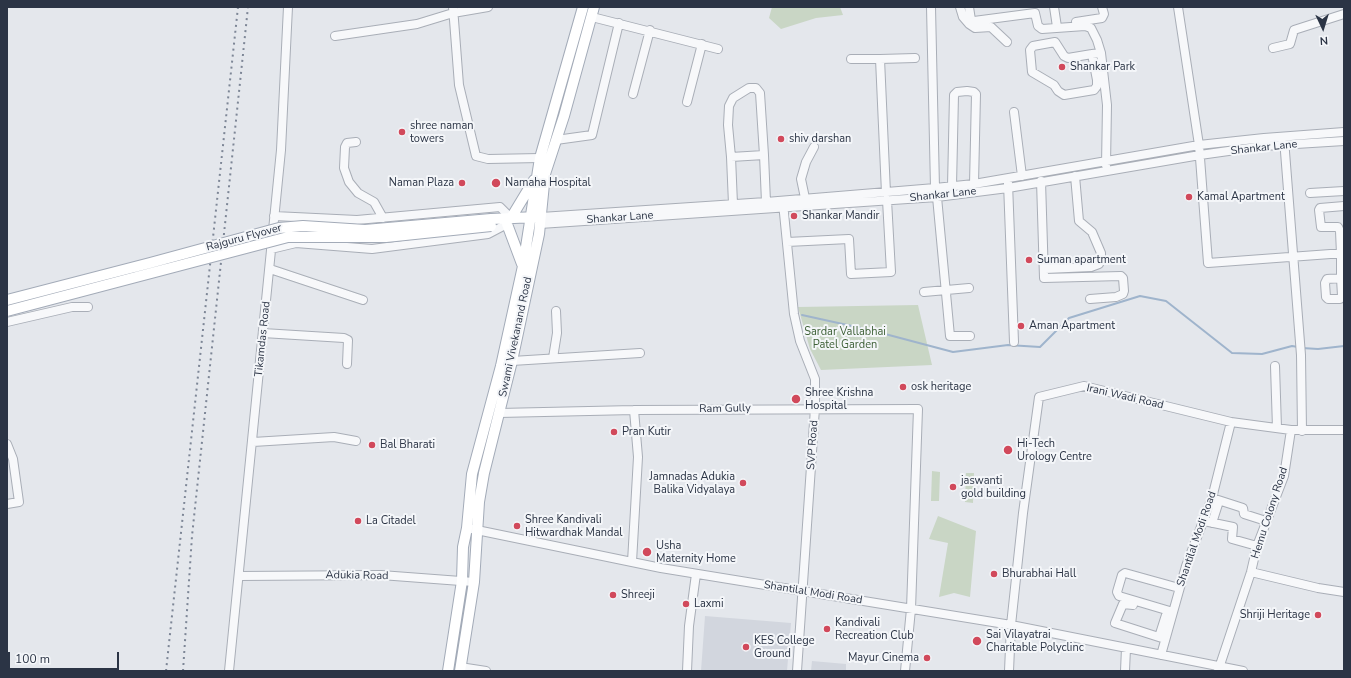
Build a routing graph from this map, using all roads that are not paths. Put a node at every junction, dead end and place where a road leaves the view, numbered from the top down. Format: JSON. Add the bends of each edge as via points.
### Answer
{"nodes":[{"id":1,"x":288,"y":7,"type":"edge"},
{"id":2,"x":488,"y":7,"type":"edge"},
{"id":3,"x":583,"y":7,"type":"edge"},
{"id":4,"x":931,"y":7,"type":"edge"},
{"id":5,"x":960,"y":7,"type":"edge"},
{"id":6,"x":969,"y":7,"type":"edge"},
{"id":7,"x":1054,"y":7,"type":"edge"},
{"id":8,"x":1102,"y":7,"type":"edge"},
{"id":9,"x":1178,"y":7,"type":"edge"},
{"id":10,"x":453,"y":10,"type":"edge"},
{"id":11,"x":1035,"y":10,"type":"edge"},
{"id":12,"x":593,"y":12,"type":"edge"},
{"id":13,"x":1344,"y":14,"type":"edge"},
{"id":14,"x":619,"y":23,"type":"junction"},
{"id":15,"x":1093,"y":24,"type":"dead end"},
{"id":16,"x":1057,"y":28,"type":"junction"},
{"id":17,"x":650,"y":30,"type":"junction"},
{"id":18,"x":1094,"y":34,"type":"junction"},
{"id":19,"x":335,"y":36,"type":"dead end"},
{"id":20,"x":1007,"y":42,"type":"dead end"},
{"id":21,"x":702,"y":44,"type":"junction"},
{"id":22,"x":1273,"y":48,"type":"dead end"},
{"id":23,"x":718,"y":49,"type":"dead end"},
{"id":24,"x":1092,"y":54,"type":"junction"},
{"id":25,"x":1101,"y":54,"type":"junction"},
{"id":26,"x":915,"y":58,"type":"dead end"},
{"id":27,"x":851,"y":59,"type":"dead end"},
{"id":28,"x":880,"y":59,"type":"junction"},
{"id":29,"x":633,"y":94,"type":"dead end"},
{"id":30,"x":687,"y":102,"type":"dead end"},
{"id":31,"x":1014,"y":112,"type":"dead end"},
{"id":32,"x":1344,"y":132,"type":"edge"},
{"id":33,"x":556,"y":140,"type":"junction"},
{"id":34,"x":1285,"y":141,"type":"junction"},
{"id":35,"x":1344,"y":141,"type":"edge"},
{"id":36,"x":356,"y":142,"type":"dead end"},
{"id":37,"x":1199,"y":145,"type":"junction"},
{"id":38,"x":814,"y":147,"type":"dead end"},
{"id":39,"x":764,"y":155,"type":"junction"},
{"id":40,"x":1200,"y":155,"type":"junction"},
{"id":41,"x":731,"y":157,"type":"junction"},
{"id":42,"x":540,"y":158,"type":"junction"},
{"id":43,"x":1106,"y":161,"type":"junction"},
{"id":44,"x":1106,"y":171,"type":"junction"},
{"id":45,"x":1022,"y":176,"type":"junction"},
{"id":46,"x":1074,"y":176,"type":"junction"},
{"id":47,"x":535,"y":178,"type":"junction"},
{"id":48,"x":1007,"y":178,"type":"junction"},
{"id":49,"x":1041,"y":182,"type":"junction"},
{"id":50,"x":974,"y":184,"type":"junction"},
{"id":51,"x":952,"y":186,"type":"junction"},
{"id":52,"x":935,"y":188,"type":"junction"},
{"id":53,"x":1008,"y":188,"type":"junction"},
{"id":54,"x":1344,"y":191,"type":"edge"},
{"id":55,"x":1310,"y":194,"type":"dead end"},
{"id":56,"x":887,"y":197,"type":"junction"},
{"id":57,"x":936,"y":197,"type":"junction"},
{"id":58,"x":805,"y":198,"type":"junction"},
{"id":59,"x":766,"y":202,"type":"junction"},
{"id":60,"x":733,"y":204,"type":"junction"},
{"id":61,"x":783,"y":204,"type":"junction"},
{"id":62,"x":1344,"y":206,"type":"edge"},
{"id":63,"x":274,"y":216,"type":"junction"},
{"id":64,"x":383,"y":218,"type":"junction"},
{"id":65,"x":509,"y":221,"type":"junction"},
{"id":66,"x":536,"y":221,"type":"junction"},
{"id":67,"x":491,"y":222,"type":"junction"},
{"id":68,"x":1342,"y":238,"type":"edge"},
{"id":69,"x":787,"y":242,"type":"junction"},
{"id":70,"x":271,"y":249,"type":"junction"},
{"id":71,"x":1342,"y":254,"type":"edge"},
{"id":72,"x":1294,"y":257,"type":"junction"},
{"id":73,"x":522,"y":266,"type":"junction"},
{"id":74,"x":1342,"y":266,"type":"edge"},
{"id":75,"x":270,"y":269,"type":"junction"},
{"id":76,"x":1045,"y":269,"type":"junction"},
{"id":77,"x":1341,"y":278,"type":"junction"},
{"id":78,"x":1343,"y":287,"type":"edge"},
{"id":79,"x":970,"y":288,"type":"dead end"},
{"id":80,"x":946,"y":290,"type":"junction"},
{"id":81,"x":924,"y":292,"type":"dead end"},
{"id":82,"x":1090,"y":299,"type":"dead end"},
{"id":83,"x":7,"y":300,"type":"edge"},
{"id":84,"x":363,"y":300,"type":"dead end"},
{"id":85,"x":88,"y":307,"type":"dead end"},
{"id":86,"x":7,"y":311,"type":"edge"},
{"id":87,"x":556,"y":311,"type":"dead end"},
{"id":88,"x":7,"y":322,"type":"edge"},
{"id":89,"x":263,"y":333,"type":"junction"},
{"id":90,"x":970,"y":336,"type":"dead end"},
{"id":91,"x":1014,"y":342,"type":"dead end"},
{"id":92,"x":640,"y":353,"type":"dead end"},
{"id":93,"x":553,"y":358,"type":"junction"},
{"id":94,"x":512,"y":361,"type":"junction"},
{"id":95,"x":347,"y":364,"type":"dead end"},
{"id":96,"x":1275,"y":366,"type":"dead end"},
{"id":97,"x":815,"y":408,"type":"junction"},
{"id":98,"x":634,"y":410,"type":"junction"},
{"id":99,"x":499,"y":413,"type":"junction"},
{"id":100,"x":1231,"y":422,"type":"junction"},
{"id":101,"x":1277,"y":428,"type":"junction"},
{"id":102,"x":1291,"y":430,"type":"junction"},
{"id":103,"x":1302,"y":430,"type":"junction"},
{"id":104,"x":1344,"y":430,"type":"edge"},
{"id":105,"x":356,"y":441,"type":"dead end"},
{"id":106,"x":252,"y":442,"type":"junction"},
{"id":107,"x":7,"y":444,"type":"edge"},
{"id":108,"x":1216,"y":499,"type":"junction"},
{"id":109,"x":7,"y":504,"type":"edge"},
{"id":110,"x":1266,"y":521,"type":"junction"},
{"id":111,"x":1208,"y":522,"type":"junction"},
{"id":112,"x":466,"y":528,"type":"junction"},
{"id":113,"x":477,"y":531,"type":"junction"},
{"id":114,"x":1257,"y":546,"type":"junction"},
{"id":115,"x":632,"y":562,"type":"junction"},
{"id":116,"x":1251,"y":572,"type":"junction"},
{"id":117,"x":696,"y":574,"type":"junction"},
{"id":118,"x":239,"y":576,"type":"junction"},
{"id":119,"x":462,"y":580,"type":"junction"},
{"id":120,"x":474,"y":582,"type":"junction"},
{"id":121,"x":1178,"y":588,"type":"junction"},
{"id":122,"x":802,"y":590,"type":"junction"},
{"id":123,"x":1344,"y":592,"type":"edge"},
{"id":124,"x":911,"y":609,"type":"junction"},
{"id":125,"x":1170,"y":614,"type":"junction"},
{"id":126,"x":1011,"y":625,"type":"junction"},
{"id":127,"x":1162,"y":638,"type":"junction"},
{"id":128,"x":1126,"y":648,"type":"junction"},
{"id":129,"x":1161,"y":655,"type":"junction"},
{"id":130,"x":1218,"y":668,"type":"edge"},
{"id":131,"x":460,"y":669,"type":"edge"},
{"id":132,"x":229,"y":671,"type":"edge"},
{"id":133,"x":448,"y":671,"type":"edge"},
{"id":134,"x":486,"y":671,"type":"edge"},
{"id":135,"x":687,"y":671,"type":"edge"},
{"id":136,"x":797,"y":671,"type":"edge"},
{"id":137,"x":905,"y":671,"type":"edge"},
{"id":138,"x":1009,"y":671,"type":"edge"},
{"id":139,"x":1125,"y":671,"type":"edge"},
{"id":140,"x":1243,"y":671,"type":"edge"}],
"edges":[{"from":1,"to":63,"type":"street","name":"Tikamdas Road","via":[[281,150]]},
{"from":2,"to":10,"type":"street"},
{"from":3,"to":42,"type":"main road","name":"Swami Vivekanand Road"},
{"from":4,"to":52,"type":"street"},
{"from":5,"to":20,"type":"street","via":[[968,24],[975,28],[991,27]]},
{"from":6,"to":11,"type":"street","via":[[971,20],[974,22]]},
{"from":7,"to":16,"type":"street"},
{"from":8,"to":16,"type":"street","via":[[1102,18],[1061,25]]},
{"from":9,"to":37,"type":"street"},
{"from":10,"to":19,"type":"street","via":[[417,24]]},
{"from":10,"to":42,"type":"street","via":[[459,86],[476,156],[488,159]]},
{"from":11,"to":16,"type":"street","via":[[1038,26],[1042,29]]},
{"from":12,"to":14,"type":"street"},
{"from":12,"to":33,"type":"main road","name":"Swami Vivekanand Road"},
{"from":13,"to":22,"type":"street","via":[[1294,30],[1290,44]]},
{"from":14,"to":17,"type":"street"},
{"from":14,"to":33,"type":"street","via":[[592,135]]},
{"from":15,"to":18,"type":"street"},
{"from":16,"to":18,"type":"street","via":[[1085,26],[1091,28]]},
{"from":17,"to":21,"type":"street"},
{"from":17,"to":29,"type":"street"},
{"from":18,"to":25,"type":"street"},
{"from":21,"to":23,"type":"street"},
{"from":21,"to":30,"type":"street"},
{"from":24,"to":24,"type":"street","via":[[1097,80],[1094,90],[1064,96],[1054,84],[1032,72],[1030,50],[1033,46],[1055,42],[1068,58]]},
{"from":24,"to":25,"type":"street"},
{"from":25,"to":43,"type":"street","via":[[1107,105]]},
{"from":26,"to":28,"type":"street"},
{"from":27,"to":28,"type":"street"},
{"from":28,"to":56,"type":"street"},
{"from":31,"to":45,"type":"street"},
{"from":32,"to":34,"type":"street","name":"Shankar Lane"},
{"from":33,"to":66,"type":"main road","name":"Swami Vivekanand Road","via":[[545,174]]},
{"from":34,"to":35,"type":"street","name":"Shankar Lane"},
{"from":34,"to":37,"type":"street","name":"Shankar Lane"},
{"from":34,"to":40,"type":"street","name":"Shankar Lane"},
{"from":34,"to":72,"type":"street"},
{"from":36,"to":64,"type":"street","via":[[346,143],[344,168],[349,182],[358,193],[374,202]]},
{"from":37,"to":40,"type":"street"},
{"from":37,"to":43,"type":"street","name":"Shankar Lane"},
{"from":38,"to":58,"type":"street","via":[[801,179]]},
{"from":39,"to":41,"type":"street"},
{"from":39,"to":41,"type":"street","via":[[760,93],[756,88],[749,88],[733,98],[729,106]]},
{"from":39,"to":59,"type":"street"},
{"from":40,"to":44,"type":"street","name":"Shankar Lane"},
{"from":40,"to":72,"type":"street","via":[[1208,263]]},
{"from":41,"to":60,"type":"street"},
{"from":42,"to":47,"type":"main road","name":"Swami Vivekanand Road"},
{"from":43,"to":44,"type":"street"},
{"from":43,"to":45,"type":"street","name":"Shankar Lane"},
{"from":44,"to":46,"type":"street","name":"Shankar Lane"},
{"from":45,"to":48,"type":"street","name":"Shankar Lane"},
{"from":46,"to":49,"type":"street","name":"Shankar Lane"},
{"from":46,"to":76,"type":"street","via":[[1079,221],[1092,232],[1101,253],[1101,260],[1099,264],[1091,267]]},
{"from":47,"to":65,"type":"main road"},
{"from":47,"to":66,"type":"main road","name":"Swami Vivekanand Road"},
{"from":48,"to":50,"type":"street","name":"Shankar Lane"},
{"from":48,"to":53,"type":"street"},
{"from":49,"to":53,"type":"street","name":"Shankar Lane"},
{"from":49,"to":76,"type":"street"},
{"from":50,"to":51,"type":"street","name":"Shankar Lane"},
{"from":50,"to":51,"type":"street","via":[[976,94],[962,91],[954,95]]},
{"from":51,"to":52,"type":"street","name":"Shankar Lane"},
{"from":52,"to":56,"type":"street","name":"Shankar Lane"},
{"from":53,"to":57,"type":"street","name":"Shankar Lane"},
{"from":53,"to":91,"type":"street"},
{"from":54,"to":55,"type":"street"},
{"from":56,"to":57,"type":"street","name":"Shankar Lane"},
{"from":56,"to":58,"type":"street","name":"Shankar Lane"},
{"from":56,"to":61,"type":"street","name":"Shankar Lane"},
{"from":56,"to":69,"type":"street","via":[[892,272],[851,274],[849,239]]},
{"from":57,"to":80,"type":"street"},
{"from":58,"to":61,"type":"street","name":"Shankar Lane"},
{"from":59,"to":60,"type":"street","name":"Shankar Lane"},
{"from":59,"to":61,"type":"street","name":"Shankar Lane"},
{"from":60,"to":66,"type":"street","name":"Shankar Lane"},
{"from":61,"to":66,"type":"street","name":"Shankar Lane"},
{"from":61,"to":69,"type":"street","name":"SVP Road"},
{"from":62,"to":68,"type":"street","via":[[1319,210],[1321,227],[1338,227]]},
{"from":63,"to":64,"type":"street","via":[[357,220]]},
{"from":63,"to":70,"type":"street","name":"Tikamdas Road"},
{"from":64,"to":65,"type":"street","via":[[500,207]]},
{"from":65,"to":66,"type":"main road","name":"Rajguru Flyover"},
{"from":65,"to":67,"type":"main road","name":"Rajguru Flyover"},
{"from":65,"to":70,"type":"street","via":[[488,234],[372,249],[296,243]]},
{"from":65,"to":73,"type":"main road"},
{"from":66,"to":73,"type":"main road","name":"Swami Vivekanand Road"},
{"from":66,"to":94,"type":"main road","name":"Swami Vivekanand Road"},
{"from":67,"to":83,"type":"main road","name":"Rajguru Flyover","bridge":true,"via":[[365,230],[303,226],[280,228]]},
{"from":67,"to":86,"type":"main road","name":"Rajguru Flyover","bridge":true,"via":[[386,237],[288,237]]},
{"from":68,"to":71,"type":"street"},
{"from":69,"to":97,"type":"street","name":"SVP Road","via":[[794,314],[800,341],[815,379]]},
{"from":70,"to":75,"type":"street","name":"Tikamdas Road"},
{"from":71,"to":72,"type":"street"},
{"from":71,"to":74,"type":"street"},
{"from":72,"to":103,"type":"street","via":[[1301,355]]},
{"from":73,"to":112,"type":"main road","name":"Swami Vivekanand Road","via":[[501,366],[472,474]]},
{"from":74,"to":77,"type":"street"},
{"from":75,"to":84,"type":"street"},
{"from":75,"to":89,"type":"street","name":"Tikamdas Road"},
{"from":76,"to":82,"type":"street","via":[[1044,278],[1124,278],[1123,294]]},
{"from":77,"to":78,"type":"street"},
{"from":77,"to":78,"type":"street","via":[[1327,279],[1326,297],[1340,299]]},
{"from":79,"to":80,"type":"street"},
{"from":80,"to":81,"type":"street"},
{"from":80,"to":90,"type":"street","via":[[950,336]]},
{"from":85,"to":88,"type":"street","via":[[72,307]]},
{"from":87,"to":93,"type":"street","via":[[557,333]]},
{"from":89,"to":95,"type":"street","via":[[344,338],[348,340]]},
{"from":89,"to":106,"type":"street","name":"Tikamdas Road"},
{"from":92,"to":93,"type":"street"},
{"from":93,"to":94,"type":"street"},
{"from":94,"to":99,"type":"main road","name":"Swami Vivekanand Road"},
{"from":96,"to":101,"type":"street"},
{"from":97,"to":98,"type":"street","name":"Ram Gully"},
{"from":97,"to":122,"type":"street","name":"SVP Road"},
{"from":97,"to":124,"type":"street","name":"Ram Gully","via":[[918,408]]},
{"from":98,"to":99,"type":"street","name":"Ram Gully"},
{"from":98,"to":115,"type":"street","via":[[638,456]]},
{"from":99,"to":113,"type":"main road","name":"Swami Vivekanand Road","via":[[484,473]]},
{"from":100,"to":101,"type":"street","name":"Irani Wadi Road"},
{"from":100,"to":108,"type":"street","name":"Shantilal Modi Road"},
{"from":100,"to":126,"type":"street","name":"Irani Wadi Road","via":[[1084,386],[1039,397]]},
{"from":101,"to":102,"type":"street","name":"Irani Wadi Road"},
{"from":102,"to":103,"type":"street","name":"Irani Wadi Road"},
{"from":102,"to":110,"type":"street","name":"Hemu Colony Road","via":[[1284,476]]},
{"from":103,"to":104,"type":"street","name":"Irani Wadi Road"},
{"from":105,"to":106,"type":"street","via":[[334,437]]},
{"from":106,"to":118,"type":"street","name":"Tikamdas Road"},
{"from":107,"to":109,"type":"street","via":[[13,459],[18,502]]},
{"from":108,"to":110,"type":"street","via":[[1243,508],[1244,514]]},
{"from":108,"to":111,"type":"street","name":"Shantilal Modi Road"},
{"from":110,"to":114,"type":"street","name":"Hemu Colony Road"},
{"from":111,"to":114,"type":"street","via":[[1233,527],[1232,539]]},
{"from":111,"to":121,"type":"street","name":"Shantilal Modi Road","via":[[1194,544]]},
{"from":112,"to":113,"type":"street","name":"Shantilal Modi Road"},
{"from":112,"to":119,"type":"main road","name":"Swami Vivekanand Road"},
{"from":113,"to":115,"type":"street","name":"Shantilal Modi Road"},
{"from":113,"to":120,"type":"main road","name":"Swami Vivekanand Road"},
{"from":114,"to":116,"type":"street","name":"Hemu Colony Road"},
{"from":115,"to":117,"type":"street","name":"Shantilal Modi Road"},
{"from":116,"to":123,"type":"street","name":"Hemu Colony Road"},
{"from":116,"to":130,"type":"street","name":"Hemu Colony Road"},
{"from":117,"to":122,"type":"street","name":"Shantilal Modi Road"},
{"from":117,"to":135,"type":"street"},
{"from":118,"to":119,"type":"street","name":"Adukia Road","via":[[381,575]]},
{"from":118,"to":132,"type":"street","name":"Tikamdas Road"},
{"from":119,"to":120,"type":"street","name":"Adukia Road"},
{"from":119,"to":133,"type":"main road","name":"Swami Vivekanand Road"},
{"from":120,"to":131,"type":"main road","name":"Swami Vivekanand Road"},
{"from":121,"to":125,"type":"street","name":"Shantilal Modi Road"},
{"from":121,"to":125,"type":"street","via":[[1122,574],[1118,596]]},
{"from":122,"to":124,"type":"street","name":"Shantilal Modi Road"},
{"from":122,"to":136,"type":"street","name":"SVP Road"},
{"from":124,"to":126,"type":"street","name":"Shantilal Modi Road"},
{"from":124,"to":137,"type":"street"},
{"from":125,"to":127,"type":"street","name":"Shantilal Modi Road"},
{"from":125,"to":127,"type":"street","via":[[1127,603],[1121,605],[1115,621],[1118,625]]},
{"from":126,"to":128,"type":"street","name":"Shantilal Modi Road"},
{"from":126,"to":138,"type":"street"},
{"from":127,"to":129,"type":"street","name":"Shantilal Modi Road"},
{"from":128,"to":129,"type":"street","name":"Shantilal Modi Road"},
{"from":128,"to":139,"type":"street"},
{"from":129,"to":130,"type":"street","name":"Shantilal Modi Road"},
{"from":130,"to":140,"type":"street","name":"Shantilal Modi Road"},
{"from":131,"to":134,"type":"street"}]}
